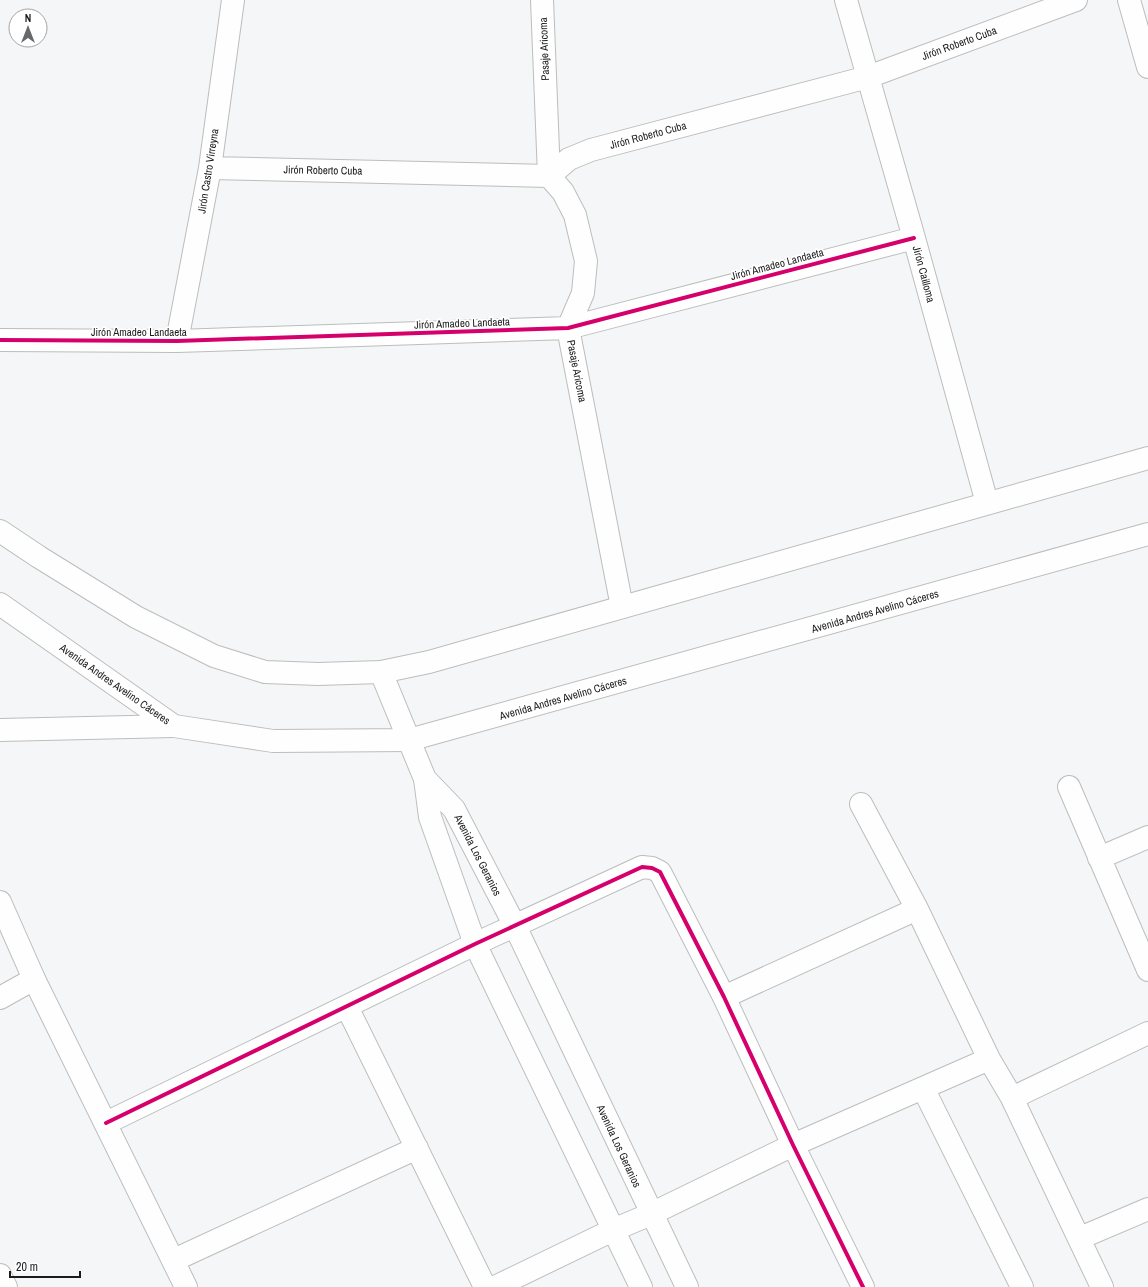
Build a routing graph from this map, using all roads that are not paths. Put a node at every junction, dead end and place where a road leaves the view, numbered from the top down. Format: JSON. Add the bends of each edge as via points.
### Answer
{"nodes":[{"id":1,"x":233,"y":0,"type":"edge"},
{"id":2,"x":542,"y":0,"type":"edge"},
{"id":3,"x":846,"y":0,"type":"edge"},
{"id":4,"x":1076,"y":0,"type":"edge"},
{"id":5,"x":1130,"y":0,"type":"edge"},
{"id":6,"x":1148,"y":68,"type":"edge"},
{"id":7,"x":868,"y":77,"type":"junction"},
{"id":8,"x":210,"y":168,"type":"junction"},
{"id":9,"x":549,"y":176,"type":"junction"},
{"id":10,"x":914,"y":238,"type":"junction"},
{"id":11,"x":568,"y":328,"type":"junction"},
{"id":12,"x":0,"y":340,"type":"edge"},
{"id":13,"x":177,"y":341,"type":"junction"},
{"id":14,"x":1148,"y":458,"type":"edge"},
{"id":15,"x":987,"y":503,"type":"junction"},
{"id":16,"x":0,"y":531,"type":"edge"},
{"id":17,"x":1148,"y":534,"type":"edge"},
{"id":18,"x":0,"y":604,"type":"edge"},
{"id":19,"x":622,"y":607,"type":"junction"},
{"id":20,"x":381,"y":672,"type":"junction"},
{"id":21,"x":174,"y":726,"type":"junction"},
{"id":22,"x":0,"y":730,"type":"edge"},
{"id":23,"x":409,"y":740,"type":"junction"},
{"id":24,"x":425,"y":779,"type":"junction"},
{"id":25,"x":1069,"y":787,"type":"dead end"},
{"id":26,"x":861,"y":804,"type":"dead end"},
{"id":27,"x":1148,"y":837,"type":"edge"},
{"id":28,"x":1099,"y":858,"type":"junction"},
{"id":29,"x":0,"y":902,"type":"edge"},
{"id":30,"x":917,"y":909,"type":"junction"},
{"id":31,"x":515,"y":926,"type":"junction"},
{"id":32,"x":475,"y":944,"type":"junction"},
{"id":33,"x":1148,"y":970,"type":"edge"},
{"id":34,"x":34,"y":979,"type":"junction"},
{"id":35,"x":724,"y":997,"type":"junction"},
{"id":36,"x":0,"y":998,"type":"edge"},
{"id":37,"x":347,"y":1007,"type":"junction"},
{"id":38,"x":1148,"y":1033,"type":"edge"},
{"id":39,"x":989,"y":1059,"type":"junction"},
{"id":40,"x":923,"y":1088,"type":"junction"},
{"id":41,"x":1012,"y":1098,"type":"junction"},
{"id":42,"x":106,"y":1123,"type":"junction"},
{"id":43,"x":793,"y":1145,"type":"junction"},
{"id":44,"x":417,"y":1148,"type":"junction"},
{"id":45,"x":1148,"y":1209,"type":"edge"},
{"id":46,"x":651,"y":1214,"type":"junction"},
{"id":47,"x":613,"y":1230,"type":"junction"},
{"id":48,"x":1080,"y":1238,"type":"junction"},
{"id":49,"x":174,"y":1260,"type":"junction"},
{"id":50,"x":0,"y":1275,"type":"edge"},
{"id":51,"x":6,"y":1287,"type":"edge"},
{"id":52,"x":186,"y":1287,"type":"edge"},
{"id":53,"x":485,"y":1287,"type":"edge"},
{"id":54,"x":495,"y":1287,"type":"edge"},
{"id":55,"x":642,"y":1287,"type":"edge"},
{"id":56,"x":687,"y":1287,"type":"edge"},
{"id":57,"x":863,"y":1287,"type":"edge"},
{"id":58,"x":1022,"y":1287,"type":"edge"},
{"id":59,"x":1102,"y":1287,"type":"edge"}],
"edges":[{"from":1,"to":8,"type":"street","name":"Jirón Castro Virreyna"},
{"from":2,"to":9,"type":"street","name":"Pasaje Aricoma"},
{"from":3,"to":7,"type":"street","name":"Jirón Cailloma"},
{"from":4,"to":7,"type":"street","name":"Jirón Roberto Cuba"},
{"from":5,"to":6,"type":"street"},
{"from":7,"to":9,"type":"street","name":"Jirón Roberto Cuba","via":[[591,150],[569,159]]},
{"from":7,"to":10,"type":"street","name":"Jirón Cailloma"},
{"from":8,"to":9,"type":"street","name":"Jirón Roberto Cuba"},
{"from":8,"to":13,"type":"street","name":"Jirón Castro Virreyna"},
{"from":9,"to":11,"type":"street","name":"Pasaje Aricoma","via":[[563,192],[575,215],[586,261],[583,293]]},
{"from":10,"to":11,"type":"street","name":"Jirón Amadeo Landaeta"},
{"from":10,"to":15,"type":"street","name":"Jirón Cailloma"},
{"from":11,"to":13,"type":"street","name":"Jirón Amadeo Landaeta"},
{"from":11,"to":19,"type":"street","name":"Pasaje Aricoma"},
{"from":12,"to":13,"type":"street","name":"Jirón Amadeo Landaeta"},
{"from":14,"to":15,"type":"street"},
{"from":15,"to":19,"type":"street"},
{"from":16,"to":20,"type":"street","via":[[136,617],[214,656],[265,672]]},
{"from":17,"to":23,"type":"street","name":"Avenida Andres Avelino Cáceres"},
{"from":18,"to":21,"type":"street","name":"Avenida Andres Avelino Cáceres"},
{"from":19,"to":20,"type":"street","via":[[428,662]]},
{"from":20,"to":23,"type":"street"},
{"from":21,"to":22,"type":"street"},
{"from":21,"to":23,"type":"street","name":"Avenida Andres Avelino Cáceres","via":[[273,741]]},
{"from":23,"to":24,"type":"street"},
{"from":24,"to":31,"type":"street","name":"Avenida Los Geranios","via":[[454,809]]},
{"from":24,"to":32,"type":"street","via":[[430,817]]},
{"from":25,"to":28,"type":"street"},
{"from":26,"to":30,"type":"street"},
{"from":27,"to":28,"type":"street"},
{"from":28,"to":33,"type":"street"},
{"from":29,"to":34,"type":"street"},
{"from":30,"to":35,"type":"street"},
{"from":30,"to":39,"type":"street"},
{"from":31,"to":32,"type":"street"},
{"from":31,"to":35,"type":"street","via":[[642,867],[652,868],[660,872]]},
{"from":31,"to":46,"type":"street","name":"Avenida Los Geranios"},
{"from":32,"to":37,"type":"street"},
{"from":32,"to":47,"type":"street"},
{"from":34,"to":36,"type":"street"},
{"from":34,"to":42,"type":"street"},
{"from":35,"to":43,"type":"street"},
{"from":37,"to":42,"type":"street"},
{"from":37,"to":44,"type":"street"},
{"from":38,"to":41,"type":"street"},
{"from":39,"to":40,"type":"street"},
{"from":39,"to":41,"type":"street"},
{"from":40,"to":43,"type":"street"},
{"from":40,"to":58,"type":"street"},
{"from":41,"to":48,"type":"street"},
{"from":42,"to":49,"type":"street"},
{"from":43,"to":46,"type":"street"},
{"from":43,"to":57,"type":"street"},
{"from":44,"to":49,"type":"street"},
{"from":44,"to":53,"type":"street"},
{"from":45,"to":48,"type":"street"},
{"from":46,"to":47,"type":"street"},
{"from":46,"to":56,"type":"street","name":"Avenida Los Geranios"},
{"from":47,"to":54,"type":"street"},
{"from":47,"to":55,"type":"street"},
{"from":48,"to":59,"type":"street"},
{"from":49,"to":52,"type":"street"},
{"from":50,"to":51,"type":"street"}]}
